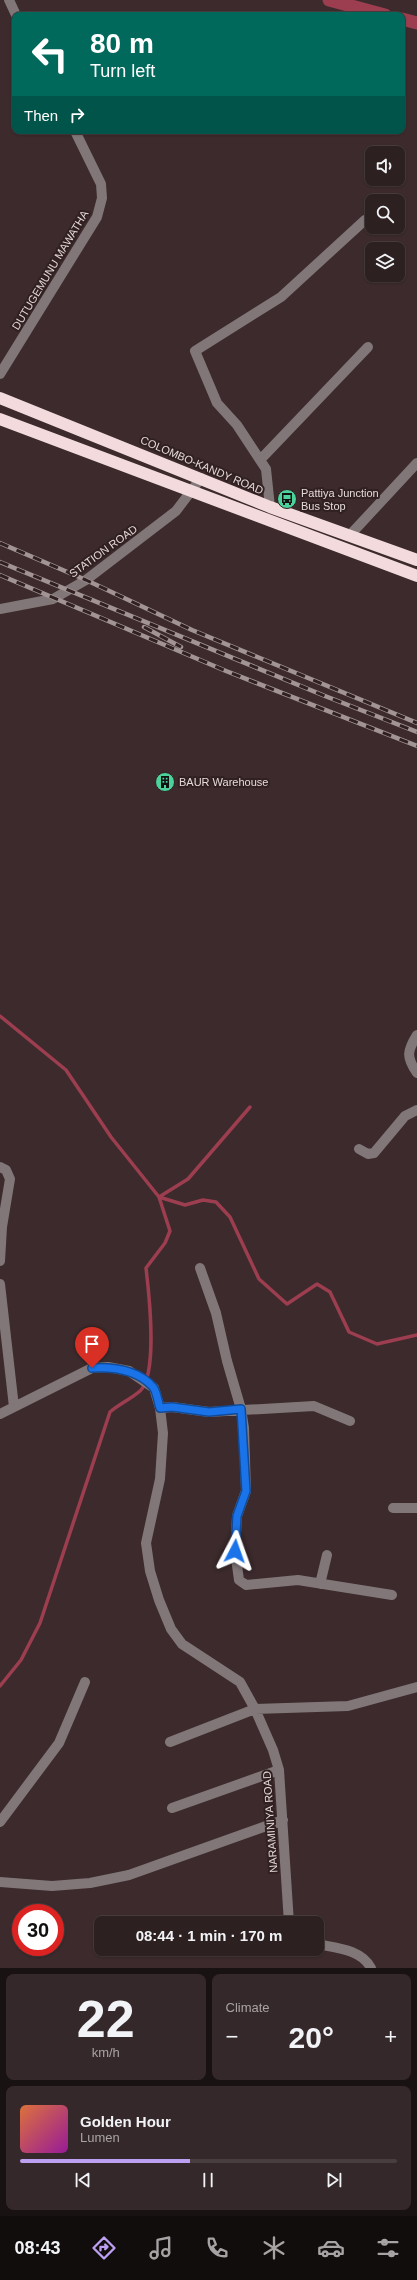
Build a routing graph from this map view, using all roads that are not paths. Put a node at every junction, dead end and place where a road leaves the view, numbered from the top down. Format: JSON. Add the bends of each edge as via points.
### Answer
{"nodes":[{"id":1,"x":9,"y":0,"type":"edge"},
{"id":2,"x":15,"y":12,"type":"edge"},
{"id":3,"x":76,"y":134,"type":"edge"},
{"id":4,"x":365,"y":220,"type":"dead end"},
{"id":5,"x":368,"y":347,"type":"dead end"},
{"id":6,"x":0,"y":374,"type":"edge"},
{"id":7,"x":0,"y":398,"type":"edge"},
{"id":8,"x":0,"y":419,"type":"edge"},
{"id":9,"x":260,"y":460,"type":"junction"},
{"id":10,"x":417,"y":463,"type":"edge"},
{"id":11,"x":201,"y":478,"type":"junction"},
{"id":12,"x":190,"y":492,"type":"junction"},
{"id":13,"x":270,"y":507,"type":"junction"},
{"id":14,"x":350,"y":535,"type":"junction"},
{"id":15,"x":417,"y":560,"type":"edge"},
{"id":16,"x":417,"y":576,"type":"edge"},
{"id":17,"x":0,"y":609,"type":"edge"},
{"id":18,"x":417,"y":1035,"type":"edge"},
{"id":19,"x":417,"y":1073,"type":"edge"},
{"id":20,"x":417,"y":1110,"type":"edge"},
{"id":21,"x":359,"y":1150,"type":"dead end"},
{"id":22,"x":0,"y":1167,"type":"edge"},
{"id":23,"x":1,"y":1240,"type":"edge"},
{"id":24,"x":0,"y":1261,"type":"edge"},
{"id":25,"x":200,"y":1268,"type":"dead end"},
{"id":26,"x":0,"y":1284,"type":"edge"},
{"id":27,"x":14,"y":1407,"type":"junction"},
{"id":28,"x":160,"y":1408,"type":"junction"},
{"id":29,"x":241,"y":1409,"type":"junction"},
{"id":30,"x":0,"y":1414,"type":"edge"},
{"id":31,"x":350,"y":1421,"type":"dead end"},
{"id":32,"x":393,"y":1508,"type":"dead end"},
{"id":33,"x":417,"y":1508,"type":"edge"},
{"id":34,"x":327,"y":1555,"type":"dead end"},
{"id":35,"x":320,"y":1584,"type":"junction"},
{"id":36,"x":392,"y":1595,"type":"dead end"},
{"id":37,"x":85,"y":1682,"type":"dead end"},
{"id":38,"x":417,"y":1687,"type":"edge"},
{"id":39,"x":255,"y":1709,"type":"junction"},
{"id":40,"x":170,"y":1742,"type":"dead end"},
{"id":41,"x":279,"y":1770,"type":"junction"},
{"id":42,"x":172,"y":1808,"type":"dead end"},
{"id":43,"x":283,"y":1820,"type":"junction"},
{"id":44,"x":0,"y":1822,"type":"edge"},
{"id":45,"x":0,"y":1882,"type":"edge"},
{"id":46,"x":286,"y":1916,"type":"edge"},
{"id":47,"x":324,"y":1946,"type":"edge"},
{"id":48,"x":371,"y":1968,"type":"edge"}],
"edges":[{"from":1,"to":2,"type":"street"},
{"from":3,"to":6,"type":"street","name":"DUTUGEMUNU MAWATHA","via":[[101,184],[102,198],[97,217]]},
{"from":4,"to":9,"type":"street","via":[[281,297],[194,352],[217,403],[237,425]]},
{"from":5,"to":9,"type":"street"},
{"from":7,"to":11,"type":"highway","name":"COLOMBO-KANDY ROAD"},
{"from":8,"to":12,"type":"highway"},
{"from":9,"to":13,"type":"street","via":[[266,469]]},
{"from":10,"to":14,"type":"street"},
{"from":11,"to":12,"type":"street","name":"STATION ROAD"},
{"from":11,"to":13,"type":"highway","name":"COLOMBO-KANDY ROAD"},
{"from":12,"to":16,"type":"highway"},
{"from":12,"to":17,"type":"street","name":"STATION ROAD","via":[[176,511],[86,580],[53,598]]},
{"from":13,"to":14,"type":"highway","name":"COLOMBO-KANDY ROAD"},
{"from":14,"to":15,"type":"highway","name":"COLOMBO-KANDY ROAD"},
{"from":18,"to":19,"type":"street","via":[[409,1049]]},
{"from":20,"to":21,"type":"street","via":[[405,1116],[374,1153],[368,1154]]},
{"from":22,"to":23,"type":"street","via":[[6,1170],[10,1179]]},
{"from":23,"to":24,"type":"street"},
{"from":25,"to":29,"type":"street","via":[[216,1313]]},
{"from":26,"to":27,"type":"street"},
{"from":27,"to":28,"type":"street","name":"NARAMINIYA ROAD","via":[[92,1368],[129,1371],[154,1388]]},
{"from":27,"to":30,"type":"street","name":"NARAMINIYA ROAD"},
{"from":28,"to":29,"type":"street","via":[[209,1412]]},
{"from":28,"to":39,"type":"street","name":"NARAMINIYA ROAD","via":[[163,1433],[160,1479],[146,1543],[150,1572],[171,1629],[182,1644],[240,1682]]},
{"from":29,"to":31,"type":"street","via":[[314,1406]]},
{"from":29,"to":35,"type":"street","via":[[246,1491],[237,1516],[235,1551],[239,1580],[246,1585],[298,1580]]},
{"from":32,"to":33,"type":"street"},
{"from":34,"to":35,"type":"street"},
{"from":35,"to":36,"type":"street"},
{"from":37,"to":44,"type":"street","via":[[59,1743]]},
{"from":38,"to":39,"type":"street","via":[[348,1706]]},
{"from":39,"to":40,"type":"street"},
{"from":39,"to":41,"type":"street","name":"NARAMINIYA ROAD"},
{"from":41,"to":42,"type":"street"},
{"from":41,"to":43,"type":"street","name":"NARAMINIYA ROAD"},
{"from":43,"to":45,"type":"street","via":[[129,1875],[90,1883],[52,1886]]},
{"from":43,"to":46,"type":"street","name":"NARAMINIYA ROAD"},
{"from":47,"to":48,"type":"street","via":[[356,1953],[368,1962]]}]}
